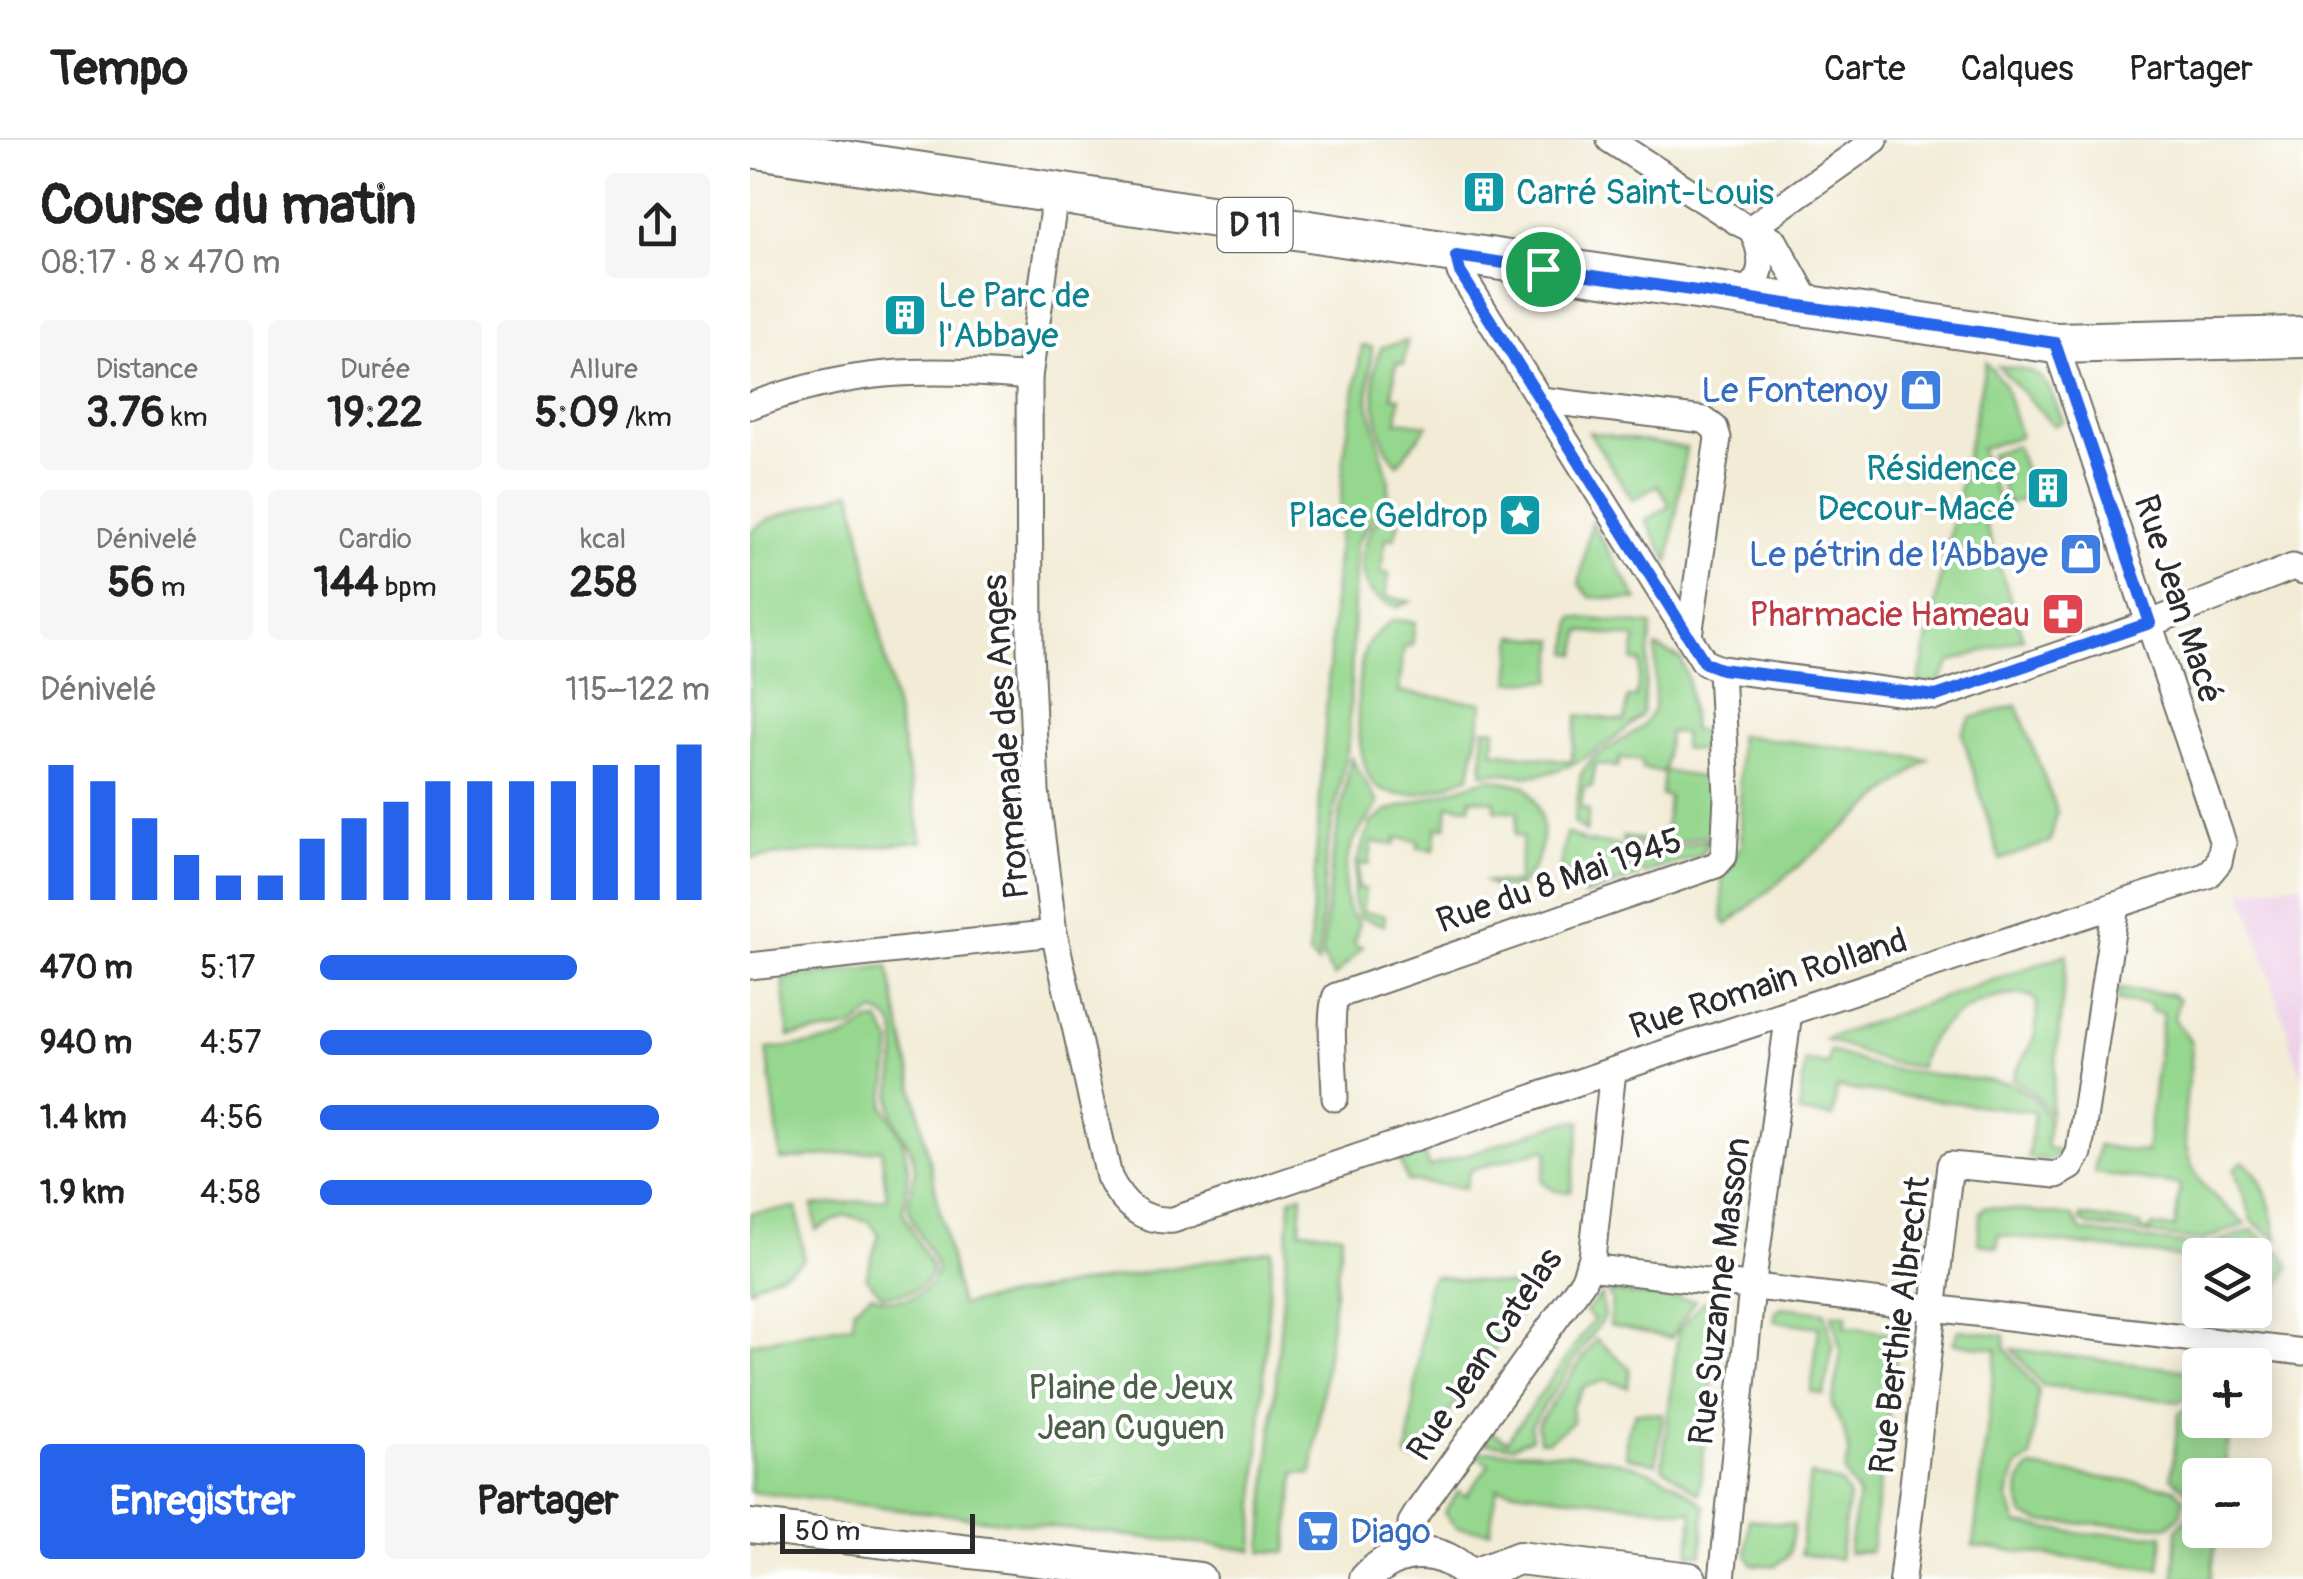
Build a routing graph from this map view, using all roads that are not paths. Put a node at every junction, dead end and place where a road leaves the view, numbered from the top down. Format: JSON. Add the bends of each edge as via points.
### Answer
{"nodes":[{"id":1,"x":1610,"y":140,"type":"edge"},
{"id":2,"x":1875,"y":140,"type":"edge"},
{"id":3,"x":750,"y":147,"type":"edge"},
{"id":4,"x":1054,"y":195,"type":"junction"},
{"id":5,"x":1751,"y":228,"type":"junction"},
{"id":6,"x":1456,"y":256,"type":"junction"},
{"id":7,"x":1736,"y":297,"type":"junction"},
{"id":8,"x":1812,"y":306,"type":"junction"},
{"id":9,"x":2303,"y":337,"type":"edge"},
{"id":10,"x":2055,"y":343,"type":"junction"},
{"id":11,"x":1029,"y":377,"type":"junction"},
{"id":12,"x":1542,"y":400,"type":"junction"},
{"id":13,"x":750,"y":406,"type":"edge"},
{"id":14,"x":2303,"y":570,"type":"edge"},
{"id":15,"x":2150,"y":623,"type":"junction"},
{"id":16,"x":1689,"y":636,"type":"junction"},
{"id":17,"x":1721,"y":669,"type":"junction"},
{"id":18,"x":2208,"y":876,"type":"joint"},
{"id":19,"x":2116,"y":905,"type":"junction"},
{"id":20,"x":1054,"y":933,"type":"junction"},
{"id":21,"x":750,"y":966,"type":"edge"},
{"id":22,"x":1789,"y":1012,"type":"junction"},
{"id":23,"x":1613,"y":1071,"type":"junction"},
{"id":24,"x":1335,"y":1098,"type":"dead end"},
{"id":25,"x":1352,"y":1160,"type":"joint"},
{"id":26,"x":1588,"y":1267,"type":"junction"},
{"id":27,"x":1752,"y":1288,"type":"junction"},
{"id":28,"x":1938,"y":1306,"type":"junction"},
{"id":29,"x":2303,"y":1352,"type":"edge"},
{"id":30,"x":750,"y":1526,"type":"edge"},
{"id":31,"x":1412,"y":1552,"type":"junction"},
{"id":32,"x":1472,"y":1578,"type":"edge"},
{"id":33,"x":1198,"y":1579,"type":"edge"},
{"id":34,"x":1366,"y":1579,"type":"edge"},
{"id":35,"x":1690,"y":1579,"type":"edge"},
{"id":36,"x":1722,"y":1579,"type":"edge"},
{"id":37,"x":1902,"y":1579,"type":"edge"}],
"edges":[{"from":1,"to":5,"type":"street"},
{"from":2,"to":5,"type":"street"},
{"from":3,"to":4,"type":"main road","number":"D 11"},
{"from":4,"to":6,"type":"main road","number":"D 11"},
{"from":4,"to":11,"type":"street","name":"Promenade des Anges"},
{"from":5,"to":7,"type":"street","via":[[1761,249],[1761,272],[1753,289]]},
{"from":5,"to":8,"type":"street","via":[[1780,249]]},
{"from":6,"to":7,"type":"main road","number":"D 11"},
{"from":6,"to":12,"type":"street"},
{"from":7,"to":8,"type":"main road","number":"D 11"},
{"from":8,"to":10,"type":"main road","number":"D 11"},
{"from":9,"to":10,"type":"main road","number":"D 11"},
{"from":10,"to":15,"type":"street","name":"Rue Jean Macé"},
{"from":11,"to":13,"type":"street","via":[[944,368],[890,371]]},
{"from":11,"to":20,"type":"street","name":"Promenade des Anges","via":[[1031,700]]},
{"from":12,"to":16,"type":"street"},
{"from":12,"to":16,"type":"street","via":[[1704,420],[1715,428]]},
{"from":14,"to":15,"type":"street","via":[[2293,567]]},
{"from":15,"to":17,"type":"street","via":[[1936,696]]},
{"from":15,"to":18,"type":"street","name":"Rue Jean Macé","via":[[2223,843]]},
{"from":16,"to":17,"type":"street","via":[[1705,663]]},
{"from":17,"to":24,"type":"street","name":"Rue du 8 Mai 1945","via":[[1724,856],[1336,996],[1330,1011]]},
{"from":18,"to":19,"type":"street","name":"Rue Romain Rolland"},
{"from":19,"to":22,"type":"street","name":"Rue Romain Rolland"},
{"from":19,"to":28,"type":"street","name":"Rue Berthie Albrecht","via":[[2079,1153],[2057,1175],[1950,1165]]},
{"from":20,"to":21,"type":"street"},
{"from":20,"to":25,"type":"street","name":"Promenade des Anges","via":[[1109,1176],[1135,1212],[1173,1220]]},
{"from":22,"to":23,"type":"street","name":"Rue Romain Rolland"},
{"from":22,"to":27,"type":"street","name":"Rue Suzanne Masson"},
{"from":23,"to":25,"type":"street","name":"Rue Romain Rolland"},
{"from":23,"to":26,"type":"street","name":"Rue Jean Catelas"},
{"from":26,"to":27,"type":"street"},
{"from":26,"to":31,"type":"street","name":"Rue Jean Catelas","via":[[1419,1510],[1411,1523]]},
{"from":27,"to":28,"type":"street"},
{"from":27,"to":36,"type":"street","name":"Rue Suzanne Masson"},
{"from":28,"to":29,"type":"street"},
{"from":28,"to":37,"type":"street","name":"Rue Berthie Albrecht"},
{"from":30,"to":33,"type":"street"},
{"from":31,"to":32,"type":"street","via":[[1434,1553]]},
{"from":31,"to":34,"type":"street","via":[[1377,1566]]},
{"from":32,"to":35,"type":"street","via":[[1519,1558]]}]}
